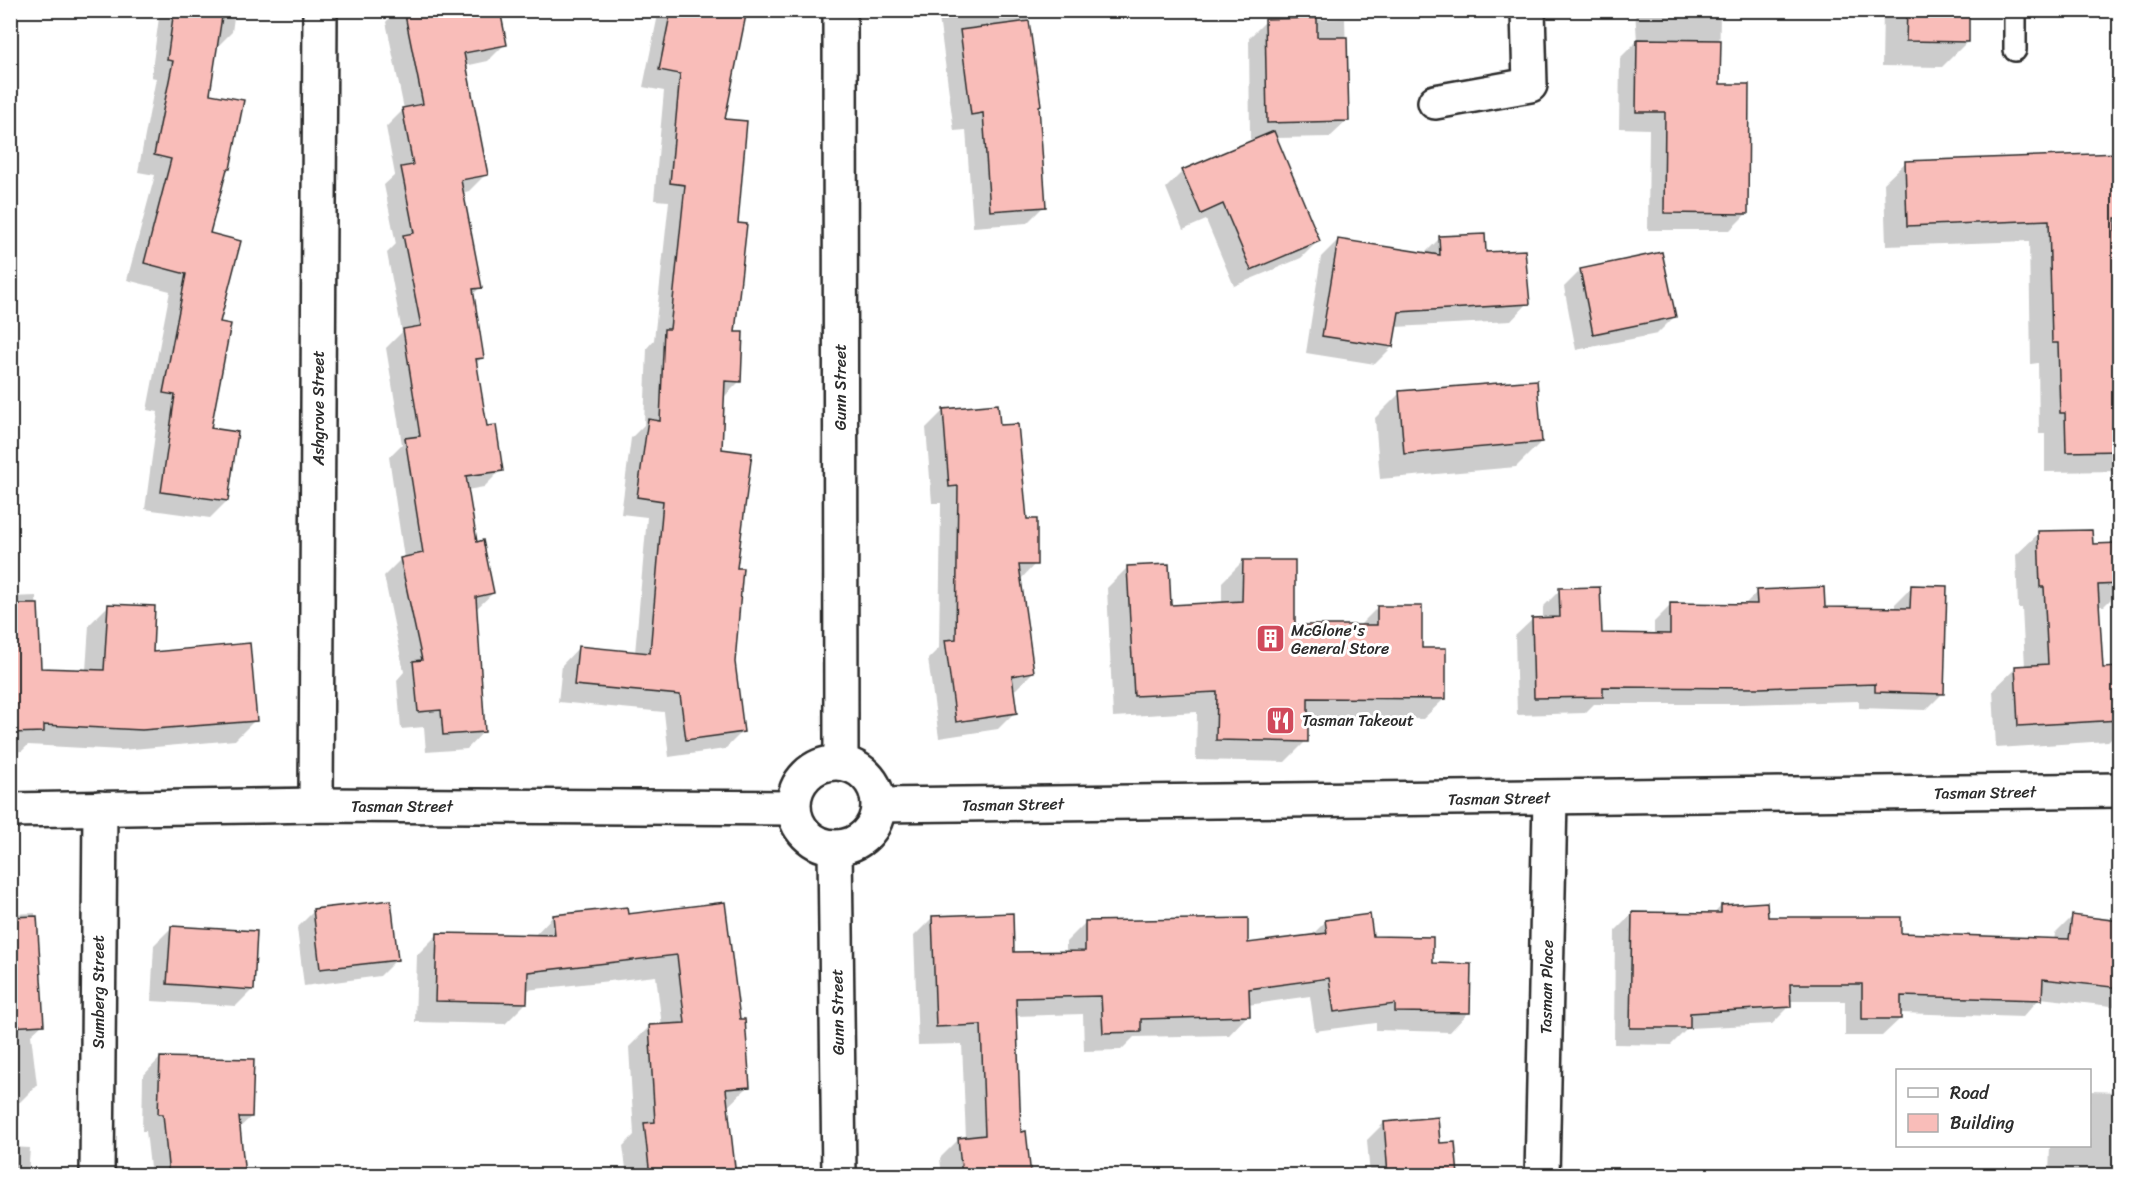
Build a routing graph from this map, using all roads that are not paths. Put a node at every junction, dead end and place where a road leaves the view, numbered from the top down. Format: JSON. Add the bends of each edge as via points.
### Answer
{"nodes":[{"id":1,"x":320,"y":10,"type":"edge"},
{"id":2,"x":840,"y":10,"type":"edge"},
{"id":3,"x":1528,"y":10,"type":"edge"},
{"id":4,"x":2015,"y":10,"type":"edge"},
{"id":5,"x":2015,"y":50,"type":"dead end"},
{"id":6,"x":1435,"y":102,"type":"dead end"},
{"id":7,"x":841,"y":763,"type":"junction"},
{"id":8,"x":2120,"y":790,"type":"edge"},
{"id":9,"x":1550,"y":798,"type":"junction"},
{"id":10,"x":316,"y":806,"type":"junction"},
{"id":11,"x":879,"y":806,"type":"junction"},
{"id":12,"x":100,"y":808,"type":"junction"},
{"id":13,"x":794,"y":808,"type":"junction"},
{"id":14,"x":10,"y":810,"type":"edge"},
{"id":15,"x":836,"y":848,"type":"junction"},
{"id":16,"x":97,"y":1176,"type":"edge"},
{"id":17,"x":839,"y":1176,"type":"edge"},
{"id":18,"x":1542,"y":1176,"type":"edge"}],
"edges":[{"from":1,"to":10,"type":"street","name":"Ashgrove Street"},
{"from":2,"to":7,"type":"street","name":"Gunn Street"},
{"from":3,"to":6,"type":"street","via":[[1530,85]]},
{"from":4,"to":5,"type":"lane"},
{"from":7,"to":11,"type":"street","via":[[856,767],[868,777]]},
{"from":7,"to":13,"type":"street","via":[[826,764],[802,780]]},
{"from":8,"to":9,"type":"street","name":"Tasman Street"},
{"from":9,"to":11,"type":"street","name":"Tasman Street"},
{"from":9,"to":18,"type":"street","name":"Tasman Place"},
{"from":10,"to":12,"type":"street","name":"Tasman Street"},
{"from":10,"to":13,"type":"street","name":"Tasman Street"},
{"from":11,"to":15,"type":"street","via":[[877,819],[861,840]]},
{"from":12,"to":14,"type":"street","name":"Tasman Street"},
{"from":12,"to":16,"type":"street","name":"Sumberg Street"},
{"from":13,"to":15,"type":"street","via":[[803,832],[823,846]]},
{"from":15,"to":17,"type":"street","name":"Gunn Street"}]}
